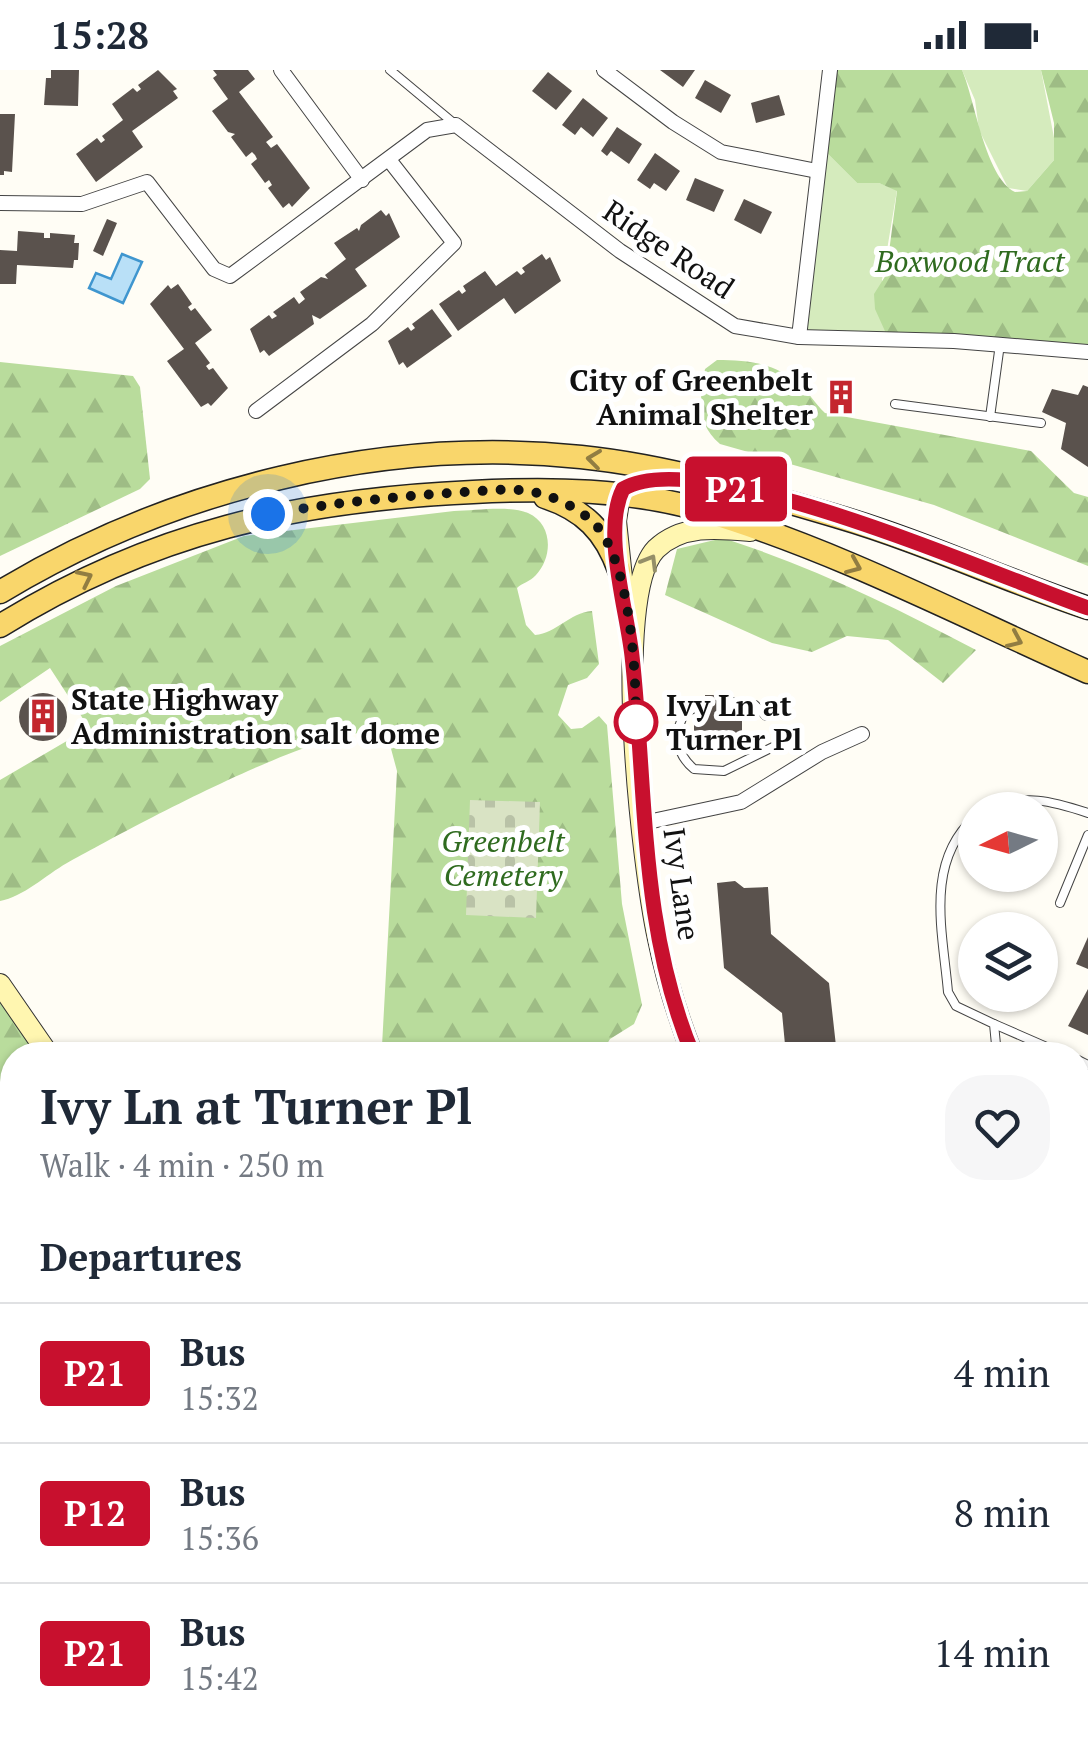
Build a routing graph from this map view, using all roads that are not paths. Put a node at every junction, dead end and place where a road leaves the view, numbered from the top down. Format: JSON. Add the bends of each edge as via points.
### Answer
{"nodes":[{"id":1,"x":281,"y":70,"type":"edge"},
{"id":2,"x":390,"y":70,"type":"edge"},
{"id":3,"x":604,"y":70,"type":"edge"},
{"id":4,"x":830,"y":70,"type":"edge"},
{"id":5,"x":456,"y":125,"type":"junction"},
{"id":6,"x":390,"y":160,"type":"junction"},
{"id":7,"x":817,"y":170,"type":"junction"},
{"id":8,"x":362,"y":180,"type":"junction"},
{"id":9,"x":0,"y":203,"type":"edge"},
{"id":10,"x":799,"y":338,"type":"junction"},
{"id":11,"x":1000,"y":344,"type":"junction"},
{"id":12,"x":1088,"y":352,"type":"edge"},
{"id":13,"x":895,"y":404,"type":"dead end"},
{"id":14,"x":256,"y":411,"type":"dead end"},
{"id":15,"x":990,"y":417,"type":"junction"},
{"id":16,"x":1041,"y":423,"type":"dead end"},
{"id":17,"x":690,"y":478,"type":"junction"},
{"id":18,"x":527,"y":491,"type":"junction"},
{"id":19,"x":620,"y":495,"type":"junction"},
{"id":20,"x":762,"y":532,"type":"junction"},
{"id":21,"x":619,"y":570,"type":"junction"},
{"id":22,"x":0,"y":592,"type":"edge"},
{"id":23,"x":1088,"y":608,"type":"edge"},
{"id":24,"x":0,"y":626,"type":"edge"},
{"id":25,"x":632,"y":656,"type":"junction"},
{"id":26,"x":1088,"y":672,"type":"edge"},
{"id":27,"x":705,"y":702,"type":"dead end"},
{"id":28,"x":731,"y":702,"type":"dead end"},
{"id":29,"x":766,"y":716,"type":"dead end"},
{"id":30,"x":862,"y":734,"type":"dead end"},
{"id":31,"x":773,"y":747,"type":"dead end"},
{"id":32,"x":1058,"y":804,"type":"edge"},
{"id":33,"x":1088,"y":813,"type":"edge"},
{"id":34,"x":643,"y":823,"type":"junction"},
{"id":35,"x":958,"y":836,"type":"edge"},
{"id":36,"x":1088,"y":836,"type":"edge"},
{"id":37,"x":1083,"y":860,"type":"edge"},
{"id":38,"x":1060,"y":903,"type":"dead end"},
{"id":39,"x":0,"y":984,"type":"edge"},
{"id":40,"x":994,"y":1024,"type":"junction"},
{"id":41,"x":40,"y":1042,"type":"edge"},
{"id":42,"x":689,"y":1042,"type":"edge"},
{"id":43,"x":996,"y":1042,"type":"edge"},
{"id":44,"x":1035,"y":1042,"type":"edge"}],
"edges":[{"from":1,"to":8,"type":"street"},
{"from":2,"to":5,"type":"lane","name":"Ridge Road"},
{"from":3,"to":7,"type":"street","via":[[721,152]]},
{"from":4,"to":7,"type":"street"},
{"from":5,"to":6,"type":"street","via":[[428,130]]},
{"from":5,"to":10,"type":"street","name":"Ridge Road","via":[[710,312],[757,332]]},
{"from":6,"to":8,"type":"street"},
{"from":6,"to":14,"type":"street","via":[[454,242],[372,324]]},
{"from":7,"to":10,"type":"street"},
{"from":8,"to":9,"type":"street","via":[[230,276],[214,269],[147,182],[82,204]]},
{"from":10,"to":11,"type":"street","name":"Ridge Road"},
{"from":11,"to":12,"type":"street","name":"Ridge Road"},
{"from":11,"to":15,"type":"lane"},
{"from":13,"to":15,"type":"lane"},
{"from":15,"to":16,"type":"lane"},
{"from":17,"to":19,"type":"main road","via":[[642,481]]},
{"from":17,"to":22,"type":"main road","one_way":true,"via":[[550,455],[342,466],[270,480],[138,524]]},
{"from":17,"to":23,"type":"main road","via":[[842,518]]},
{"from":18,"to":19,"type":"main road"},
{"from":18,"to":21,"type":"main road","via":[[593,522]]},
{"from":24,"to":18,"type":"main road","one_way":true,"via":[[119,562],[234,522],[347,501]]},
{"from":19,"to":20,"type":"main road","via":[[703,510]]},
{"from":19,"to":21,"type":"street","name":"Ivy Lane"},
{"from":25,"to":20,"type":"street","name":"Ivy Lane","one_way":true,"via":[[636,589],[656,549],[694,530]]},
{"from":20,"to":26,"type":"main road","one_way":true,"via":[[856,566]]},
{"from":21,"to":25,"type":"street","name":"Ivy Lane"},
{"from":25,"to":34,"type":"street","name":"Ivy Lane"},
{"from":27,"to":31,"type":"lane","via":[[684,713],[677,732],[681,754],[703,772],[736,768]]},
{"from":28,"to":29,"type":"lane","via":[[755,705]]},
{"from":30,"to":34,"type":"street","via":[[742,802]]},
{"from":32,"to":33,"type":"lane"},
{"from":34,"to":42,"type":"street","name":"Ivy Lane","via":[[658,942]]},
{"from":35,"to":40,"type":"lane","via":[[941,876],[947,977],[956,1006]]},
{"from":36,"to":37,"type":"lane"},
{"from":37,"to":38,"type":"lane"},
{"from":39,"to":41,"type":"street"},
{"from":40,"to":43,"type":"lane"},
{"from":40,"to":44,"type":"lane"}]}
